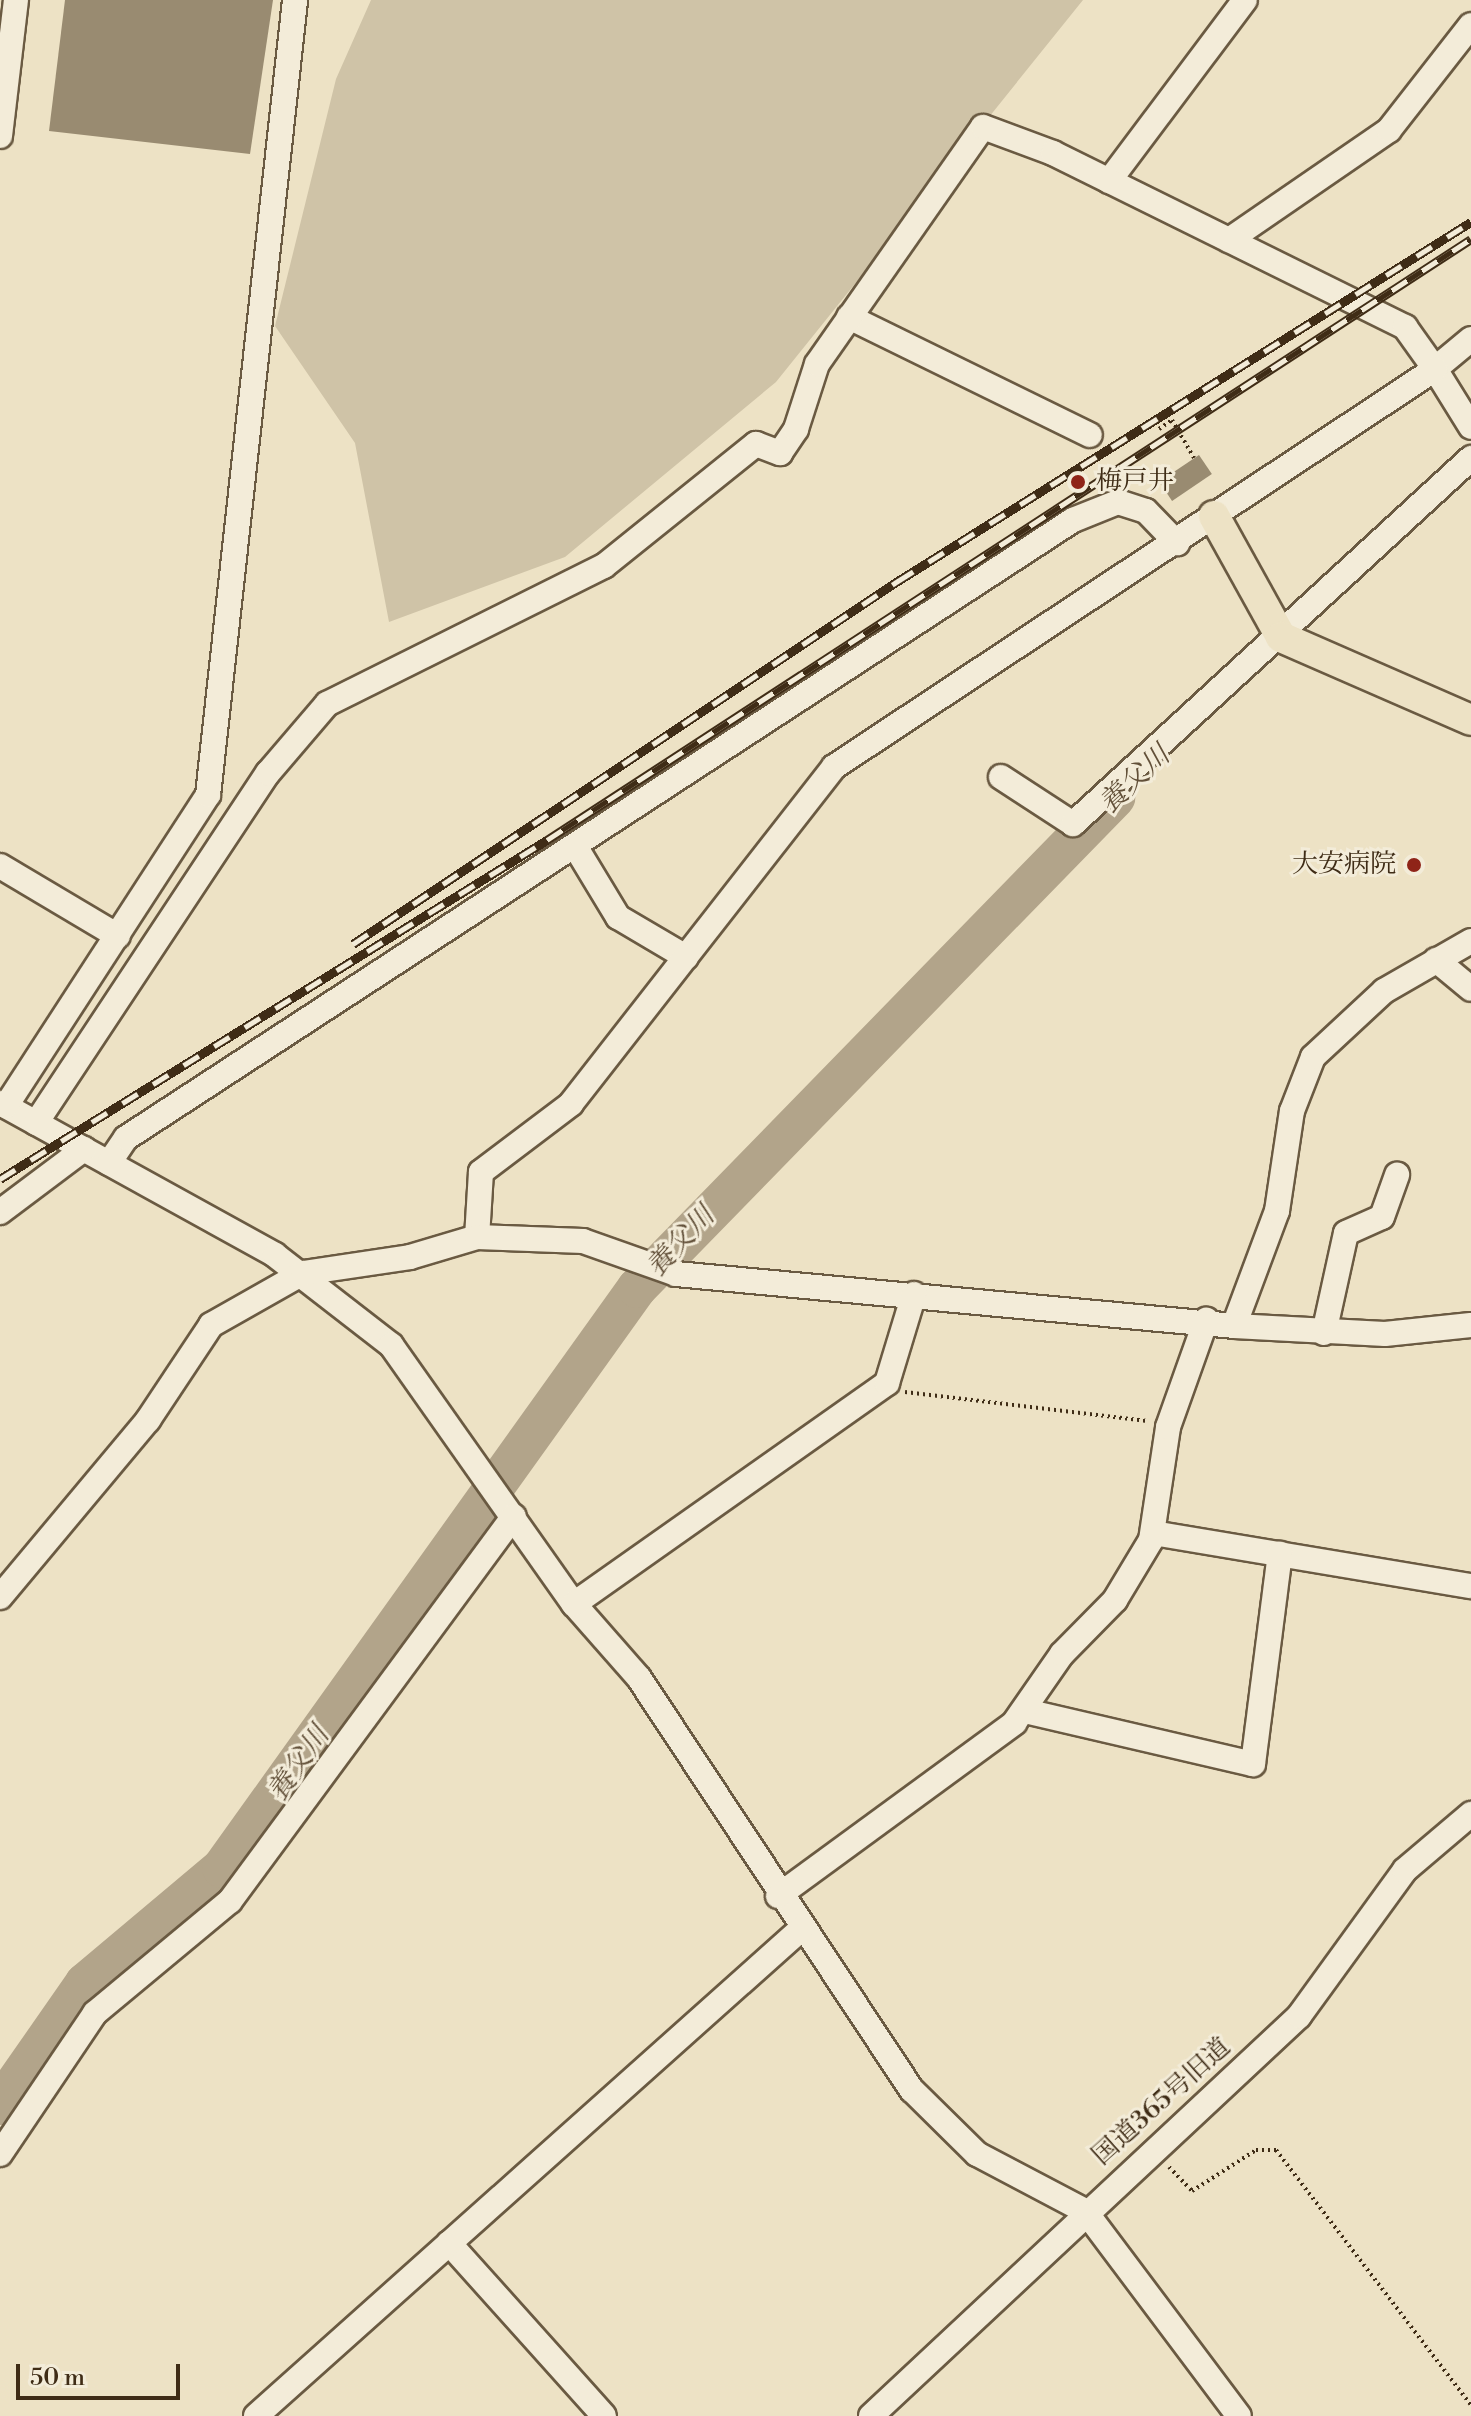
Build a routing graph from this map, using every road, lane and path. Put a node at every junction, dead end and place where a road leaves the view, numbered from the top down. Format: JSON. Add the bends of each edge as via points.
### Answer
{"nodes":[{"id":1,"x":16,"y":0,"type":"edge"},
{"id":2,"x":295,"y":0,"type":"edge"},
{"id":3,"x":1245,"y":0,"type":"edge"},
{"id":4,"x":1471,"y":25,"type":"edge"},
{"id":5,"x":0,"y":136,"type":"edge"},
{"id":6,"x":1109,"y":181,"type":"junction"},
{"id":7,"x":1229,"y":240,"type":"junction"},
{"id":8,"x":849,"y":317,"type":"junction"},
{"id":9,"x":1471,"y":339,"type":"edge"},
{"id":10,"x":1435,"y":369,"type":"junction"},
{"id":11,"x":1471,"y":427,"type":"edge"},
{"id":12,"x":1159,"y":429,"type":"dead end"},
{"id":13,"x":1090,"y":435,"type":"dead end"},
{"id":14,"x":1194,"y":458,"type":"dead end"},
{"id":15,"x":1471,"y":458,"type":"edge"},
{"id":16,"x":1214,"y":516,"type":"junction"},
{"id":17,"x":1177,"y":543,"type":"junction"},
{"id":18,"x":1286,"y":640,"type":"junction"},
{"id":19,"x":1471,"y":720,"type":"edge"},
{"id":20,"x":1001,"y":777,"type":"dead end"},
{"id":21,"x":575,"y":846,"type":"junction"},
{"id":22,"x":0,"y":866,"type":"edge"},
{"id":23,"x":118,"y":936,"type":"junction"},
{"id":24,"x":1471,"y":941,"type":"edge"},
{"id":25,"x":686,"y":957,"type":"junction"},
{"id":26,"x":1436,"y":960,"type":"junction"},
{"id":27,"x":1471,"y":989,"type":"edge"},
{"id":28,"x":3,"y":1104,"type":"edge"},
{"id":29,"x":36,"y":1123,"type":"junction"},
{"id":30,"x":84,"y":1149,"type":"junction"},
{"id":31,"x":109,"y":1163,"type":"junction"},
{"id":32,"x":1397,"y":1175,"type":"dead end"},
{"id":33,"x":0,"y":1212,"type":"edge"},
{"id":34,"x":477,"y":1237,"type":"junction"},
{"id":35,"x":303,"y":1273,"type":"junction"},
{"id":36,"x":914,"y":1294,"type":"junction"},
{"id":37,"x":1206,"y":1320,"type":"junction"},
{"id":38,"x":1471,"y":1325,"type":"edge"},
{"id":39,"x":1234,"y":1326,"type":"junction"},
{"id":40,"x":1324,"y":1333,"type":"junction"},
{"id":41,"x":887,"y":1383,"type":"junction"},
{"id":42,"x":1168,"y":1427,"type":"junction"},
{"id":43,"x":510,"y":1511,"type":"junction"},
{"id":44,"x":1153,"y":1533,"type":"junction"},
{"id":45,"x":1280,"y":1554,"type":"junction"},
{"id":46,"x":1471,"y":1586,"type":"edge"},
{"id":47,"x":0,"y":1597,"type":"edge"},
{"id":48,"x":574,"y":1604,"type":"junction"},
{"id":49,"x":1025,"y":1711,"type":"junction"},
{"id":50,"x":1471,"y":1814,"type":"edge"},
{"id":51,"x":778,"y":1896,"type":"junction"},
{"id":52,"x":801,"y":1929,"type":"junction"},
{"id":53,"x":1151,"y":2148,"type":"junction"},
{"id":54,"x":0,"y":2154,"type":"edge"},
{"id":55,"x":1085,"y":2211,"type":"junction"},
{"id":56,"x":449,"y":2243,"type":"junction"},
{"id":57,"x":1470,"y":2405,"type":"edge"},
{"id":58,"x":256,"y":2416,"type":"edge"},
{"id":59,"x":604,"y":2416,"type":"edge"},
{"id":60,"x":871,"y":2416,"type":"edge"},
{"id":61,"x":1239,"y":2416,"type":"edge"}],
"edges":[{"from":1,"to":5,"type":"street"},
{"from":2,"to":23,"type":"street","via":[[208,795]]},
{"from":3,"to":6,"type":"street"},
{"from":4,"to":7,"type":"street","via":[[1389,130]]},
{"from":6,"to":7,"type":"street"},
{"from":6,"to":8,"type":"street","via":[[983,127]]},
{"from":7,"to":10,"type":"street","via":[[1405,327]]},
{"from":8,"to":13,"type":"street"},
{"from":8,"to":29,"type":"street","via":[[805,384],[796,429],[780,453],[756,444],[604,566],[327,704],[268,773]]},
{"from":9,"to":10,"type":"street"},
{"from":10,"to":11,"type":"street"},
{"from":10,"to":16,"type":"street"},
{"from":12,"to":14,"type":"path","via":[[1172,420]]},
{"from":15,"to":18,"type":"street"},
{"from":16,"to":17,"type":"street"},
{"from":16,"to":18,"type":"main road"},
{"from":17,"to":21,"type":"street","via":[[1146,511],[1118,502],[1073,520]]},
{"from":17,"to":25,"type":"street","via":[[834,767]]},
{"from":18,"to":19,"type":"main road"},
{"from":18,"to":20,"type":"street","via":[[1073,824]]},
{"from":21,"to":25,"type":"street","via":[[618,917]]},
{"from":21,"to":31,"type":"street","via":[[126,1138]]},
{"from":22,"to":23,"type":"street"},
{"from":23,"to":28,"type":"street"},
{"from":24,"to":26,"type":"street"},
{"from":25,"to":34,"type":"street","via":[[571,1104],[481,1172]]},
{"from":26,"to":27,"type":"street"},
{"from":26,"to":39,"type":"street","via":[[1364,1006],[1313,1057],[1292,1111],[1277,1211]]},
{"from":28,"to":29,"type":"street"},
{"from":29,"to":30,"type":"street"},
{"from":30,"to":31,"type":"street"},
{"from":30,"to":33,"type":"street"},
{"from":31,"to":35,"type":"street"},
{"from":32,"to":40,"type":"street","via":[[1382,1217],[1346,1233]]},
{"from":34,"to":35,"type":"street","via":[[410,1257]]},
{"from":34,"to":36,"type":"street","via":[[583,1241],[676,1274]]},
{"from":35,"to":43,"type":"street","via":[[391,1345]]},
{"from":35,"to":47,"type":"street","via":[[211,1325],[148,1420]]},
{"from":36,"to":37,"type":"street"},
{"from":36,"to":41,"type":"street"},
{"from":37,"to":39,"type":"street"},
{"from":37,"to":42,"type":"street"},
{"from":38,"to":40,"type":"street"},
{"from":39,"to":40,"type":"street"},
{"from":41,"to":42,"type":"path","via":[[905,1392]]},
{"from":41,"to":48,"type":"street"},
{"from":42,"to":44,"type":"street"},
{"from":43,"to":48,"type":"street"},
{"from":43,"to":54,"type":"street","via":[[230,1901],[95,2013]]},
{"from":44,"to":45,"type":"street"},
{"from":44,"to":49,"type":"street","via":[[1115,1600],[1062,1654]]},
{"from":45,"to":46,"type":"street"},
{"from":45,"to":49,"type":"street","via":[[1253,1764]]},
{"from":48,"to":51,"type":"street","via":[[639,1678]]},
{"from":49,"to":51,"type":"street"},
{"from":50,"to":53,"type":"street","name":"国道365号旧道","via":[[1405,1870],[1299,2016]]},
{"from":51,"to":52,"type":"street"},
{"from":52,"to":55,"type":"street","via":[[932,2113],[977,2154]]},
{"from":52,"to":56,"type":"street"},
{"from":53,"to":55,"type":"street","name":"国道365号旧道"},
{"from":53,"to":57,"type":"path","via":[[1192,2191],[1256,2150],[1276,2150]]},
{"from":55,"to":60,"type":"street","name":"国道365号旧道"},
{"from":55,"to":61,"type":"street"},
{"from":56,"to":58,"type":"street"},
{"from":56,"to":59,"type":"street"}]}
